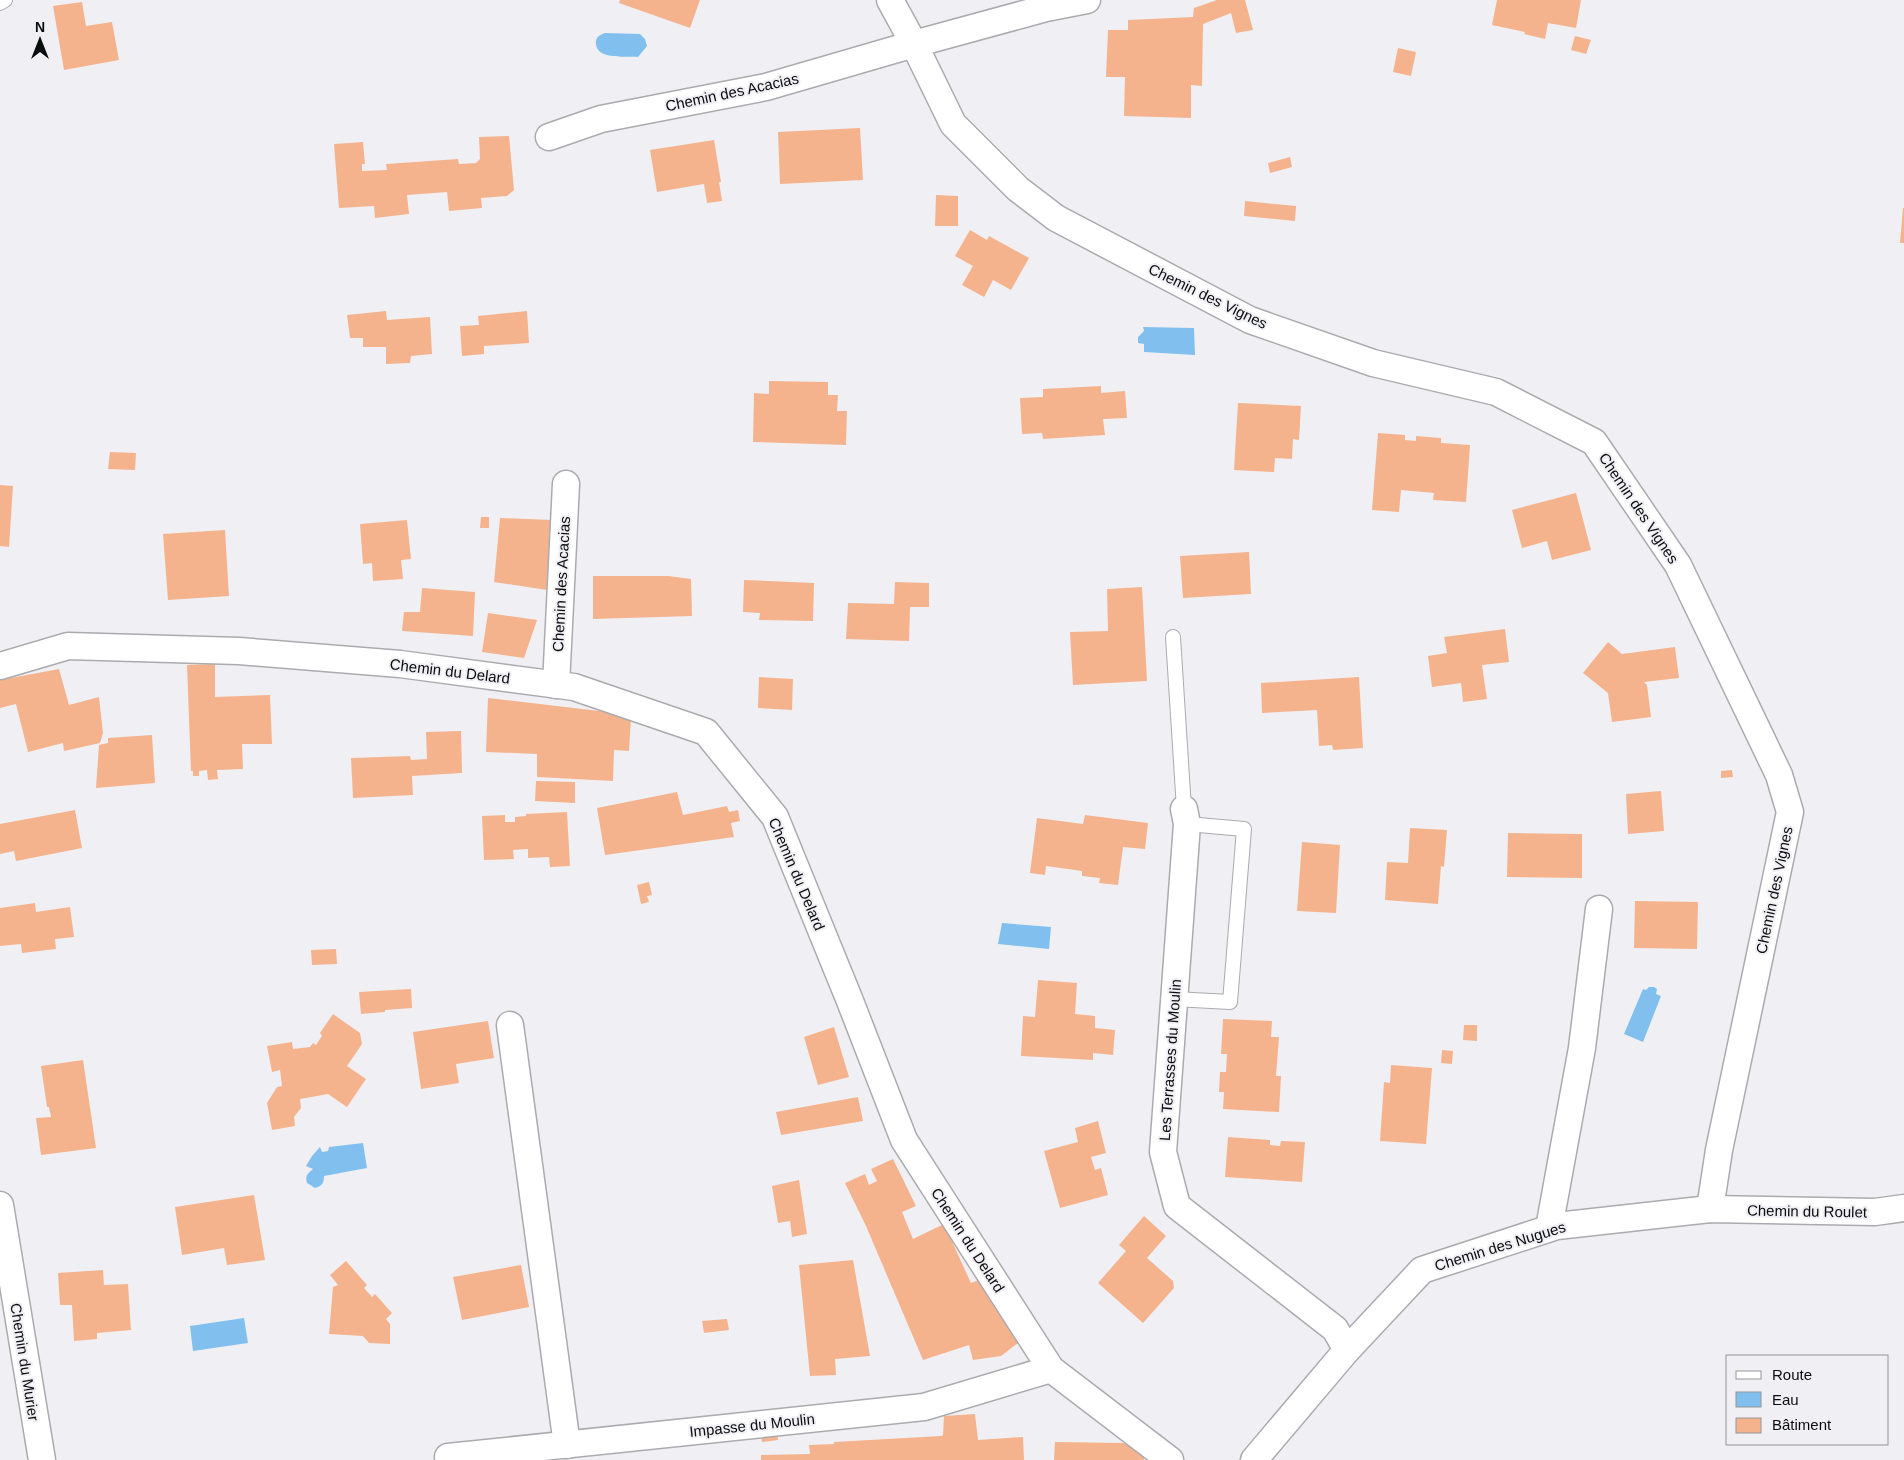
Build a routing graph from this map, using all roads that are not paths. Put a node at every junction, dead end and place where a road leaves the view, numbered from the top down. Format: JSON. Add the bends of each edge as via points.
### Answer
{"nodes":[{"id":1,"x":5,"y":0,"type":"edge"},
{"id":2,"x":890,"y":0,"type":"edge"},
{"id":3,"x":1088,"y":0,"type":"edge"},
{"id":4,"x":0,"y":3,"type":"edge"},
{"id":5,"x":914,"y":44,"type":"junction"},
{"id":6,"x":549,"y":137,"type":"dead end"},
{"id":7,"x":566,"y":484,"type":"dead end"},
{"id":8,"x":1173,"y":637,"type":"dead end"},
{"id":9,"x":0,"y":666,"type":"edge"},
{"id":10,"x":556,"y":685,"type":"junction"},
{"id":11,"x":1186,"y":816,"type":"junction"},
{"id":12,"x":1599,"y":910,"type":"dead end"},
{"id":13,"x":1174,"y":999,"type":"junction"},
{"id":14,"x":510,"y":1025,"type":"dead end"},
{"id":15,"x":0,"y":1205,"type":"edge"},
{"id":16,"x":1710,"y":1208,"type":"junction"},
{"id":17,"x":1904,"y":1208,"type":"edge"},
{"id":18,"x":1549,"y":1228,"type":"junction"},
{"id":19,"x":1347,"y":1350,"type":"junction"},
{"id":20,"x":1051,"y":1369,"type":"junction"},
{"id":21,"x":567,"y":1445,"type":"junction"},
{"id":22,"x":448,"y":1457,"type":"dead end"},
{"id":23,"x":42,"y":1460,"type":"edge"},
{"id":24,"x":1170,"y":1460,"type":"edge"},
{"id":25,"x":1254,"y":1460,"type":"edge"}],
"edges":[{"from":1,"to":4,"type":"lane"},
{"from":2,"to":5,"type":"street","name":"Chemin des Vignes"},
{"from":3,"to":5,"type":"street","name":"Chemin des Acacias","via":[[1046,8]]},
{"from":5,"to":6,"type":"street","name":"Chemin des Acacias","via":[[766,87],[601,119]]},
{"from":5,"to":16,"type":"street","name":"Chemin des Vignes","via":[[953,124],[1018,189],[1056,218],[1250,320],[1373,363],[1496,392],[1594,442],[1678,565],[1779,775],[1790,812]]},
{"from":7,"to":10,"type":"street","name":"Chemin des Acacias"},
{"from":8,"to":11,"type":"lane"},
{"from":9,"to":10,"type":"street","name":"Chemin du Delard","via":[[68,646],[239,651],[400,664]]},
{"from":10,"to":20,"type":"street","name":"Chemin du Delard","via":[[574,687],[706,732],[775,817],[904,1140]]},
{"from":11,"to":13,"type":"street","name":"Les Terrasses du Moulin"},
{"from":11,"to":13,"type":"lane","via":[[1244,829],[1230,1002]]},
{"from":12,"to":18,"type":"street","via":[[1582,1048]]},
{"from":13,"to":19,"type":"street","name":"Les Terrasses du Moulin","via":[[1163,1152],[1177,1206],[1336,1329]]},
{"from":14,"to":21,"type":"street"},
{"from":15,"to":23,"type":"street","name":"Chemin du Murier"},
{"from":16,"to":17,"type":"street","name":"Chemin du Roulet","via":[[1875,1212]]},
{"from":16,"to":18,"type":"street","name":"Chemin des Nugues"},
{"from":18,"to":19,"type":"street","name":"Chemin des Nugues","via":[[1422,1270]]},
{"from":19,"to":25,"type":"street","name":"Chemin des Nugues"},
{"from":20,"to":21,"type":"street","name":"Impasse du Moulin","via":[[924,1407]]},
{"from":20,"to":24,"type":"street","name":"Chemin du Delard"},
{"from":21,"to":22,"type":"street","name":"Impasse du Moulin"}]}
